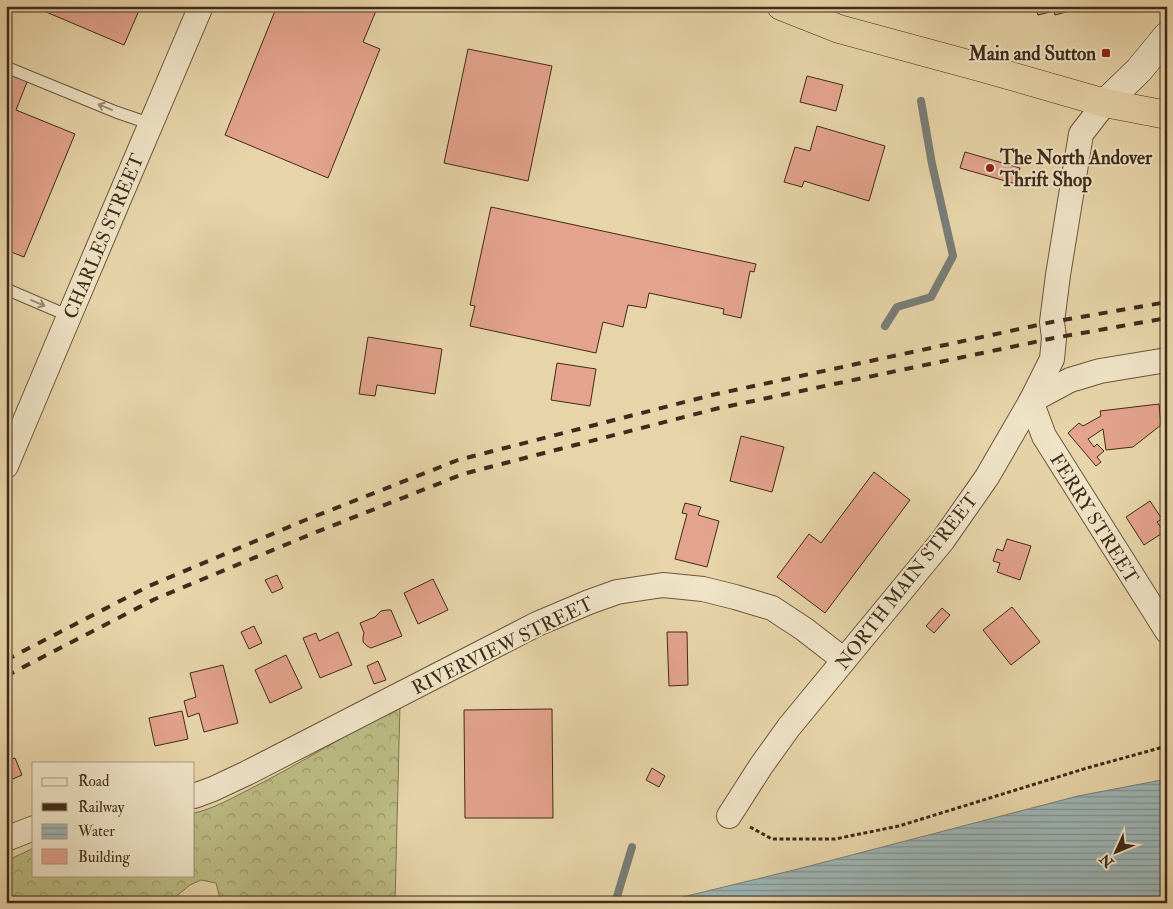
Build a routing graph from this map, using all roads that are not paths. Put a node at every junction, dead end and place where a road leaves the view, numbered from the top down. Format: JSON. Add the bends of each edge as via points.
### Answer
{"nodes":[{"id":1,"x":201,"y":6,"type":"edge"},
{"id":2,"x":780,"y":6,"type":"edge"},
{"id":3,"x":1167,"y":36,"type":"edge"},
{"id":4,"x":6,"y":67,"type":"edge"},
{"id":5,"x":1106,"y":103,"type":"junction"},
{"id":6,"x":1167,"y":115,"type":"edge"},
{"id":7,"x":151,"y":124,"type":"junction"},
{"id":8,"x":6,"y":289,"type":"edge"},
{"id":9,"x":69,"y":316,"type":"junction"},
{"id":10,"x":1167,"y":360,"type":"edge"},
{"id":11,"x":1031,"y":401,"type":"junction"},
{"id":12,"x":6,"y":466,"type":"edge"},
{"id":13,"x":1167,"y":631,"type":"edge"},
{"id":14,"x":844,"y":660,"type":"junction"},
{"id":15,"x":195,"y":796,"type":"edge"},
{"id":16,"x":729,"y":816,"type":"road end"},
{"id":17,"x":32,"y":829,"type":"edge"},
{"id":18,"x":6,"y":839,"type":"edge"}],
"edges":[{"from":1,"to":7,"type":"street","name":"CHARLES STREET"},
{"from":2,"to":5,"type":"highway","via":[[839,29]]},
{"from":3,"to":5,"type":"main road"},
{"from":7,"to":4,"type":"lane","one_way":true},
{"from":5,"to":6,"type":"highway"},
{"from":5,"to":11,"type":"street","name":"NORTH MAIN STREET","via":[[1081,134],[1055,294],[1052,359]]},
{"from":7,"to":9,"type":"street","name":"CHARLES STREET"},
{"from":8,"to":9,"type":"lane","one_way":true},
{"from":9,"to":12,"type":"street","name":"CHARLES STREET"},
{"from":10,"to":11,"type":"street","via":[[1100,371],[1070,380]]},
{"from":11,"to":13,"type":"street","name":"FERRY STREET","via":[[1044,436]]},
{"from":11,"to":14,"type":"street","name":"NORTH MAIN STREET","via":[[987,477],[943,540]]},
{"from":14,"to":15,"type":"street","name":"RIVERVIEW STREET","via":[[804,628],[772,608],[744,599],[703,589],[663,585],[617,592],[536,624],[247,773]]},
{"from":14,"to":16,"type":"street","name":"NORTH MAIN STREET","via":[[783,735]]},
{"from":17,"to":18,"type":"street"}]}
